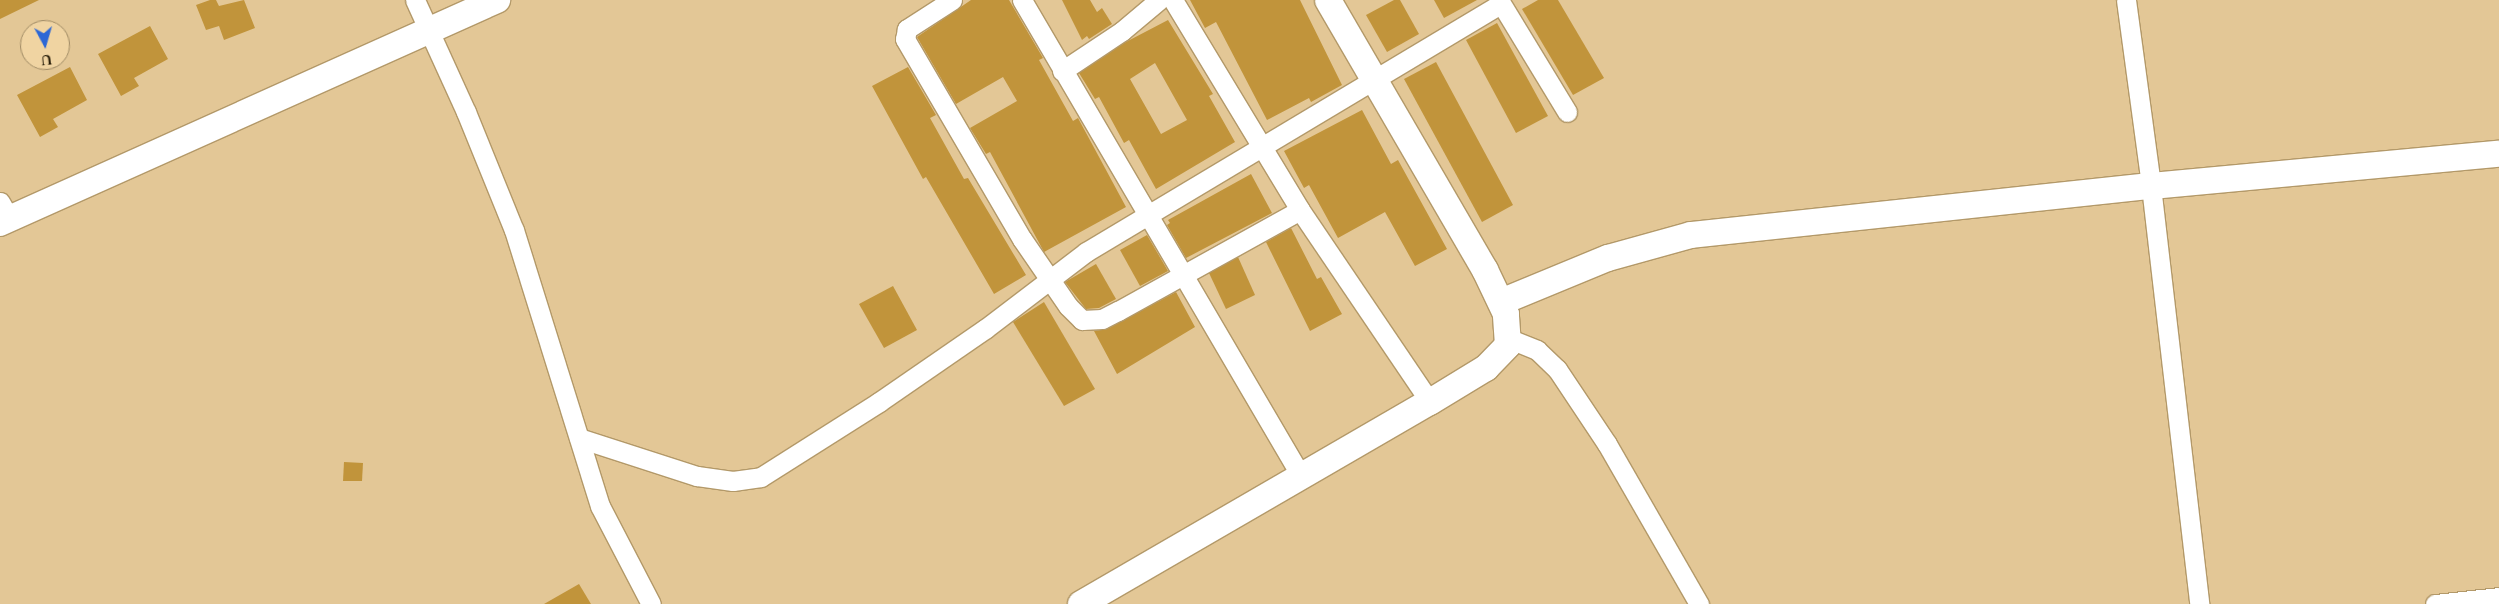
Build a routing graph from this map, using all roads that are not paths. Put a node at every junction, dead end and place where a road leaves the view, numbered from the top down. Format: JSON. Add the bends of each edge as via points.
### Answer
{"nodes":[{"id":1,"x":415,"y":0,"type":"edge"},
{"id":2,"x":497,"y":0,"type":"edge"},
{"id":3,"x":952,"y":0,"type":"edge"},
{"id":4,"x":1022,"y":0,"type":"edge"},
{"id":5,"x":1159,"y":0,"type":"edge"},
{"id":6,"x":1173,"y":0,"type":"edge"},
{"id":7,"x":1328,"y":0,"type":"edge"},
{"id":8,"x":2126,"y":0,"type":"edge"},
{"id":9,"x":1500,"y":2,"type":"edge"},
{"id":10,"x":466,"y":5,"type":"edge"},
{"id":11,"x":431,"y":30,"type":"junction"},
{"id":12,"x":1062,"y":71,"type":"junction"},
{"id":13,"x":1375,"y":80,"type":"junction"},
{"id":14,"x":1567,"y":112,"type":"dead end"},
{"id":15,"x":1260,"y":148,"type":"junction"},
{"id":16,"x":2499,"y":154,"type":"edge"},
{"id":17,"x":2151,"y":186,"type":"junction"},
{"id":18,"x":1300,"y":210,"type":"junction"},
{"id":19,"x":3,"y":214,"type":"edge"},
{"id":20,"x":1147,"y":214,"type":"junction"},
{"id":21,"x":1185,"y":274,"type":"junction"},
{"id":22,"x":1049,"y":279,"type":"junction"},
{"id":23,"x":1501,"y":302,"type":"junction"},
{"id":24,"x":1510,"y":339,"type":"junction"},
{"id":25,"x":1430,"y":402,"type":"junction"},
{"id":26,"x":579,"y":438,"type":"junction"},
{"id":27,"x":1301,"y":476,"type":"junction"},
{"id":28,"x":2499,"y":597,"type":"edge"},
{"id":29,"x":651,"y":604,"type":"edge"},
{"id":30,"x":1081,"y":604,"type":"edge"},
{"id":31,"x":1699,"y":604,"type":"edge"},
{"id":32,"x":2199,"y":604,"type":"edge"},
{"id":33,"x":2435,"y":604,"type":"edge"}],
"edges":[{"from":1,"to":11,"type":"street"},
{"from":2,"to":10,"type":"street"},
{"from":3,"to":22,"type":"street","via":[[907,29],[905,39],[932,89]]},
{"from":4,"to":12,"type":"street"},
{"from":5,"to":12,"type":"street","via":[[1122,32]]},
{"from":6,"to":15,"type":"street"},
{"from":7,"to":13,"type":"street"},
{"from":8,"to":17,"type":"street"},
{"from":9,"to":13,"type":"street"},
{"from":9,"to":14,"type":"street"},
{"from":10,"to":11,"type":"street"},
{"from":11,"to":19,"type":"street"},
{"from":11,"to":26,"type":"street","via":[[514,230]]},
{"from":12,"to":20,"type":"street"},
{"from":13,"to":15,"type":"street"},
{"from":13,"to":23,"type":"street"},
{"from":15,"to":18,"type":"street"},
{"from":15,"to":20,"type":"street"},
{"from":16,"to":17,"type":"street"},
{"from":17,"to":23,"type":"street","via":[[1691,235],[1608,258]]},
{"from":17,"to":32,"type":"street"},
{"from":18,"to":21,"type":"street"},
{"from":18,"to":25,"type":"street"},
{"from":20,"to":21,"type":"street"},
{"from":20,"to":22,"type":"street"},
{"from":21,"to":22,"type":"street","via":[[1110,315],[1088,322],[1074,313]]},
{"from":21,"to":27,"type":"street"},
{"from":22,"to":26,"type":"street","via":[[912,380],[761,477],[733,481],[697,476]]},
{"from":23,"to":24,"type":"street"},
{"from":24,"to":25,"type":"street","via":[[1498,358]]},
{"from":24,"to":31,"type":"street","via":[[1537,350],[1557,369],[1606,444]]},
{"from":25,"to":27,"type":"street"},
{"from":26,"to":29,"type":"street","via":[[600,506]]},
{"from":27,"to":30,"type":"street"},
{"from":28,"to":33,"type":"street"}]}
